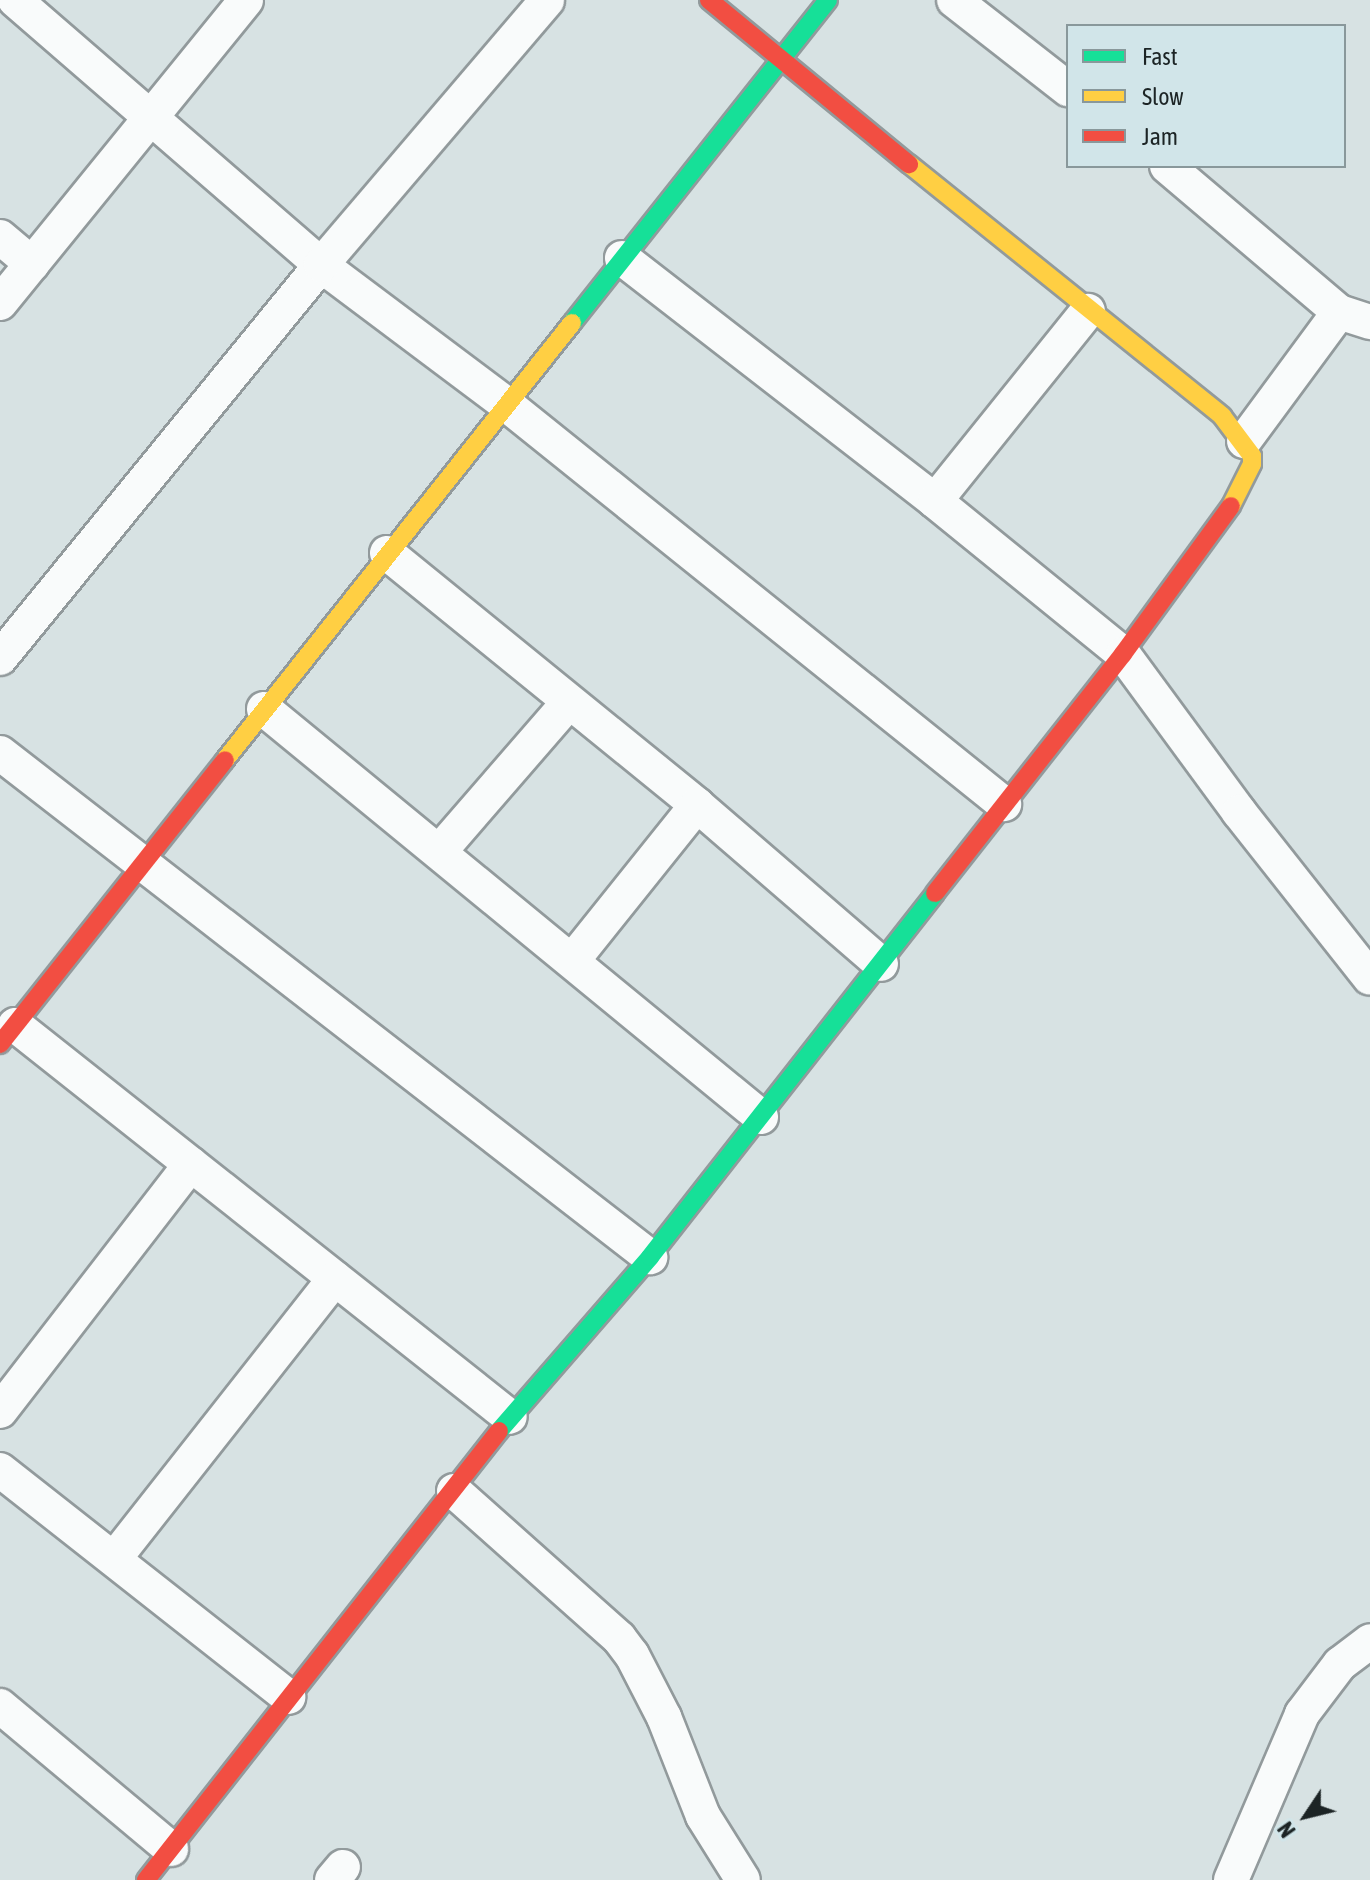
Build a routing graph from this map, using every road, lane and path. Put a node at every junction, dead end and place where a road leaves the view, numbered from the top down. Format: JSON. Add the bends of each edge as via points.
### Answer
{"nodes":[{"id":1,"x":15,"y":0,"type":"edge"},
{"id":2,"x":246,"y":0,"type":"edge"},
{"id":3,"x":547,"y":0,"type":"edge"},
{"id":4,"x":709,"y":0,"type":"edge"},
{"id":5,"x":828,"y":0,"type":"edge"},
{"id":6,"x":954,"y":0,"type":"edge"},
{"id":7,"x":782,"y":60,"type":"junction"},
{"id":8,"x":1066,"y":87,"type":"edge"},
{"id":9,"x":150,"y":119,"type":"junction"},
{"id":10,"x":1169,"y":168,"type":"edge"},
{"id":11,"x":0,"y":237,"type":"edge"},
{"id":12,"x":622,"y":258,"type":"junction"},
{"id":13,"x":32,"y":264,"type":"junction"},
{"id":14,"x":321,"y":265,"type":"junction"},
{"id":15,"x":0,"y":303,"type":"edge"},
{"id":16,"x":1088,"y":311,"type":"junction"},
{"id":17,"x":1354,"y":317,"type":"edge"},
{"id":18,"x":506,"y":404,"type":"junction"},
{"id":19,"x":1244,"y":441,"type":"junction"},
{"id":20,"x":935,"y":501,"type":"junction"},
{"id":21,"x":387,"y":553,"type":"junction"},
{"id":22,"x":1123,"y":654,"type":"junction"},
{"id":23,"x":0,"y":658,"type":"edge"},
{"id":24,"x":569,"y":702,"type":"junction"},
{"id":25,"x":264,"y":709,"type":"junction"},
{"id":26,"x":0,"y":753,"type":"edge"},
{"id":27,"x":1004,"y":804,"type":"junction"},
{"id":28,"x":697,"y":805,"type":"junction"},
{"id":29,"x":439,"y":852,"type":"junction"},
{"id":30,"x":143,"y":864,"type":"junction"},
{"id":31,"x":572,"y":961,"type":"junction"},
{"id":32,"x":881,"y":964,"type":"junction"},
{"id":33,"x":1370,"y":978,"type":"edge"},
{"id":34,"x":8,"y":1035,"type":"edge"},
{"id":35,"x":761,"y":1117,"type":"junction"},
{"id":36,"x":191,"y":1164,"type":"junction"},
{"id":37,"x":650,"y":1257,"type":"junction"},
{"id":38,"x":335,"y":1278,"type":"junction"},
{"id":39,"x":0,"y":1411,"type":"edge"},
{"id":40,"x":510,"y":1417,"type":"junction"},
{"id":41,"x":0,"y":1470,"type":"edge"},
{"id":42,"x":454,"y":1491,"type":"junction"},
{"id":43,"x":114,"y":1559,"type":"junction"},
{"id":44,"x":1370,"y":1641,"type":"edge"},
{"id":45,"x":288,"y":1697,"type":"junction"},
{"id":46,"x":0,"y":1706,"type":"edge"},
{"id":47,"x":171,"y":1849,"type":"junction"},
{"id":48,"x":146,"y":1880,"type":"edge"},
{"id":49,"x":743,"y":1880,"type":"edge"},
{"id":50,"x":1231,"y":1880,"type":"edge"}],
"edges":[{"from":1,"to":9,"type":"street"},
{"from":2,"to":9,"type":"street"},
{"from":3,"to":14,"type":"street"},
{"from":4,"to":7,"type":"street"},
{"from":5,"to":7,"type":"street"},
{"from":6,"to":8,"type":"street"},
{"from":7,"to":12,"type":"street"},
{"from":7,"to":16,"type":"street"},
{"from":9,"to":13,"type":"street"},
{"from":9,"to":14,"type":"street"},
{"from":10,"to":17,"type":"street"},
{"from":11,"to":13,"type":"street"},
{"from":12,"to":18,"type":"street"},
{"from":12,"to":20,"type":"street"},
{"from":13,"to":15,"type":"street"},
{"from":14,"to":18,"type":"street"},
{"from":14,"to":23,"type":"street"},
{"from":16,"to":19,"type":"street","via":[[1222,416]]},
{"from":16,"to":20,"type":"street"},
{"from":17,"to":19,"type":"street"},
{"from":18,"to":21,"type":"street"},
{"from":18,"to":27,"type":"street"},
{"from":19,"to":22,"type":"street","via":[[1252,464],[1234,502]]},
{"from":20,"to":22,"type":"street"},
{"from":21,"to":24,"type":"street"},
{"from":21,"to":25,"type":"street"},
{"from":22,"to":27,"type":"street"},
{"from":22,"to":33,"type":"street"},
{"from":24,"to":28,"type":"street"},
{"from":24,"to":29,"type":"street"},
{"from":25,"to":29,"type":"street"},
{"from":25,"to":30,"type":"street"},
{"from":26,"to":30,"type":"street"},
{"from":27,"to":32,"type":"street"},
{"from":28,"to":31,"type":"street"},
{"from":28,"to":32,"type":"street"},
{"from":29,"to":31,"type":"street"},
{"from":30,"to":34,"type":"street"},
{"from":30,"to":37,"type":"street"},
{"from":31,"to":35,"type":"street"},
{"from":32,"to":35,"type":"street"},
{"from":34,"to":36,"type":"street"},
{"from":35,"to":37,"type":"street"},
{"from":36,"to":38,"type":"street"},
{"from":36,"to":39,"type":"street"},
{"from":37,"to":40,"type":"street"},
{"from":38,"to":40,"type":"street"},
{"from":38,"to":43,"type":"street"},
{"from":40,"to":42,"type":"street"},
{"from":41,"to":43,"type":"street"},
{"from":42,"to":45,"type":"street"},
{"from":42,"to":49,"type":"street","via":[[632,1655],[664,1717],[703,1816]]},
{"from":43,"to":45,"type":"street"},
{"from":44,"to":50,"type":"street","via":[[1340,1664],[1302,1714]]},
{"from":45,"to":47,"type":"street"},
{"from":46,"to":47,"type":"street"},
{"from":47,"to":48,"type":"street"}]}
